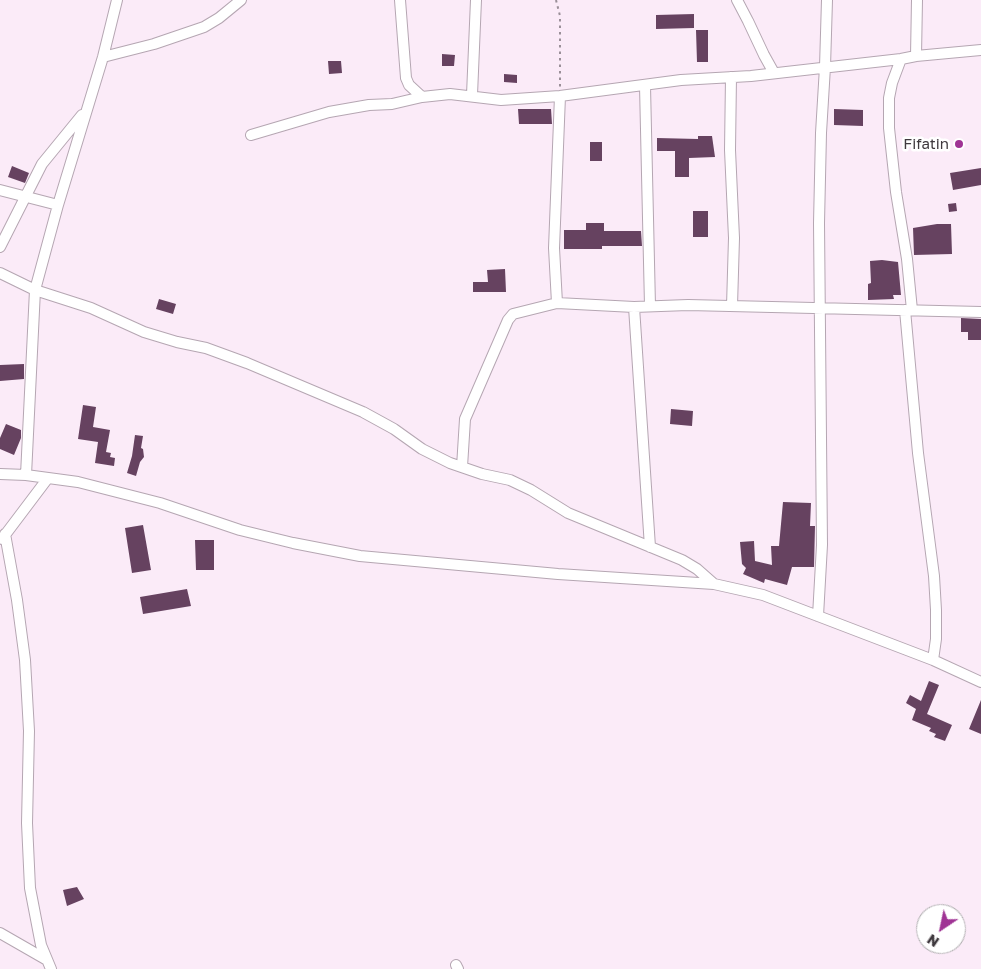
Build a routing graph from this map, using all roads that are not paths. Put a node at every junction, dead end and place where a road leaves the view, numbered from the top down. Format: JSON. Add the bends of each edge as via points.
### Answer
{"nodes":[{"id":1,"x":117,"y":0,"type":"edge"},
{"id":2,"x":241,"y":0,"type":"edge"},
{"id":3,"x":400,"y":0,"type":"edge"},
{"id":4,"x":476,"y":0,"type":"edge"},
{"id":5,"x":737,"y":0,"type":"edge"},
{"id":6,"x":827,"y":0,"type":"edge"},
{"id":7,"x":918,"y":0,"type":"edge"},
{"id":8,"x":981,"y":50,"type":"edge"},
{"id":9,"x":916,"y":56,"type":"junction"},
{"id":10,"x":103,"y":57,"type":"junction"},
{"id":11,"x":900,"y":59,"type":"junction"},
{"id":12,"x":825,"y":67,"type":"junction"},
{"id":13,"x":774,"y":73,"type":"junction"},
{"id":14,"x":730,"y":78,"type":"junction"},
{"id":15,"x":646,"y":86,"type":"junction"},
{"id":16,"x":472,"y":95,"type":"junction"},
{"id":17,"x":560,"y":96,"type":"junction"},
{"id":18,"x":422,"y":97,"type":"junction"},
{"id":19,"x":86,"y":111,"type":"junction"},
{"id":20,"x":251,"y":135,"type":"dead end"},
{"id":21,"x":0,"y":190,"type":"edge"},
{"id":22,"x":25,"y":196,"type":"junction"},
{"id":23,"x":58,"y":205,"type":"junction"},
{"id":24,"x":0,"y":247,"type":"edge"},
{"id":25,"x":0,"y":272,"type":"edge"},
{"id":26,"x":36,"y":290,"type":"junction"},
{"id":27,"x":557,"y":303,"type":"junction"},
{"id":28,"x":650,"y":306,"type":"junction"},
{"id":29,"x":732,"y":306,"type":"junction"},
{"id":30,"x":634,"y":307,"type":"junction"},
{"id":31,"x":820,"y":309,"type":"junction"},
{"id":32,"x":908,"y":310,"type":"junction"},
{"id":33,"x":981,"y":312,"type":"edge"},
{"id":34,"x":462,"y":467,"type":"junction"},
{"id":35,"x":0,"y":474,"type":"edge"},
{"id":36,"x":26,"y":475,"type":"junction"},
{"id":37,"x":48,"y":478,"type":"junction"},
{"id":38,"x":3,"y":538,"type":"edge"},
{"id":39,"x":650,"y":547,"type":"junction"},
{"id":40,"x":714,"y":584,"type":"junction"},
{"id":41,"x":818,"y":616,"type":"junction"},
{"id":42,"x":933,"y":660,"type":"junction"},
{"id":43,"x":981,"y":682,"type":"edge"},
{"id":44,"x":0,"y":933,"type":"edge"},
{"id":45,"x":49,"y":964,"type":"edge"}],
"edges":[{"from":1,"to":10,"type":"street"},
{"from":2,"to":10,"type":"street","via":[[204,28]]},
{"from":3,"to":18,"type":"street","via":[[406,78]]},
{"from":4,"to":16,"type":"street"},
{"from":5,"to":13,"type":"street"},
{"from":6,"to":12,"type":"street"},
{"from":7,"to":9,"type":"street"},
{"from":8,"to":9,"type":"street"},
{"from":9,"to":11,"type":"street"},
{"from":10,"to":19,"type":"street"},
{"from":11,"to":12,"type":"street"},
{"from":11,"to":32,"type":"street","via":[[889,98],[889,128],[907,259]]},
{"from":12,"to":13,"type":"street"},
{"from":12,"to":31,"type":"street","via":[[819,224]]},
{"from":13,"to":14,"type":"street"},
{"from":14,"to":15,"type":"street","via":[[681,80]]},
{"from":14,"to":29,"type":"street","via":[[734,238]]},
{"from":15,"to":17,"type":"street"},
{"from":15,"to":28,"type":"street"},
{"from":16,"to":17,"type":"street","via":[[488,100]]},
{"from":16,"to":18,"type":"street"},
{"from":17,"to":27,"type":"street","via":[[554,248]]},
{"from":18,"to":20,"type":"street","via":[[329,112]]},
{"from":19,"to":22,"type":"street","via":[[42,164]]},
{"from":19,"to":23,"type":"street"},
{"from":21,"to":22,"type":"street"},
{"from":22,"to":23,"type":"street"},
{"from":22,"to":24,"type":"street"},
{"from":23,"to":26,"type":"street"},
{"from":25,"to":26,"type":"street"},
{"from":26,"to":34,"type":"street","via":[[91,308],[144,332],[206,348],[247,363],[362,412],[422,449]]},
{"from":26,"to":36,"type":"street"},
{"from":27,"to":30,"type":"street"},
{"from":27,"to":34,"type":"street","via":[[513,314],[508,320],[465,419]]},
{"from":28,"to":29,"type":"street"},
{"from":28,"to":30,"type":"street"},
{"from":29,"to":31,"type":"street"},
{"from":30,"to":39,"type":"street"},
{"from":31,"to":32,"type":"street"},
{"from":31,"to":41,"type":"street","via":[[822,545]]},
{"from":32,"to":33,"type":"street"},
{"from":32,"to":42,"type":"street","via":[[918,453],[935,584]]},
{"from":34,"to":39,"type":"street","via":[[510,480],[568,513]]},
{"from":35,"to":36,"type":"street"},
{"from":36,"to":37,"type":"street"},
{"from":37,"to":38,"type":"street"},
{"from":37,"to":40,"type":"street","via":[[151,500],[240,530],[360,556]]},
{"from":38,"to":45,"type":"street","via":[[17,600],[25,660],[30,888],[41,946]]},
{"from":39,"to":40,"type":"street","via":[[682,560]]},
{"from":40,"to":41,"type":"street","via":[[762,595]]},
{"from":41,"to":42,"type":"street"},
{"from":42,"to":43,"type":"street"},
{"from":44,"to":45,"type":"street"}]}
